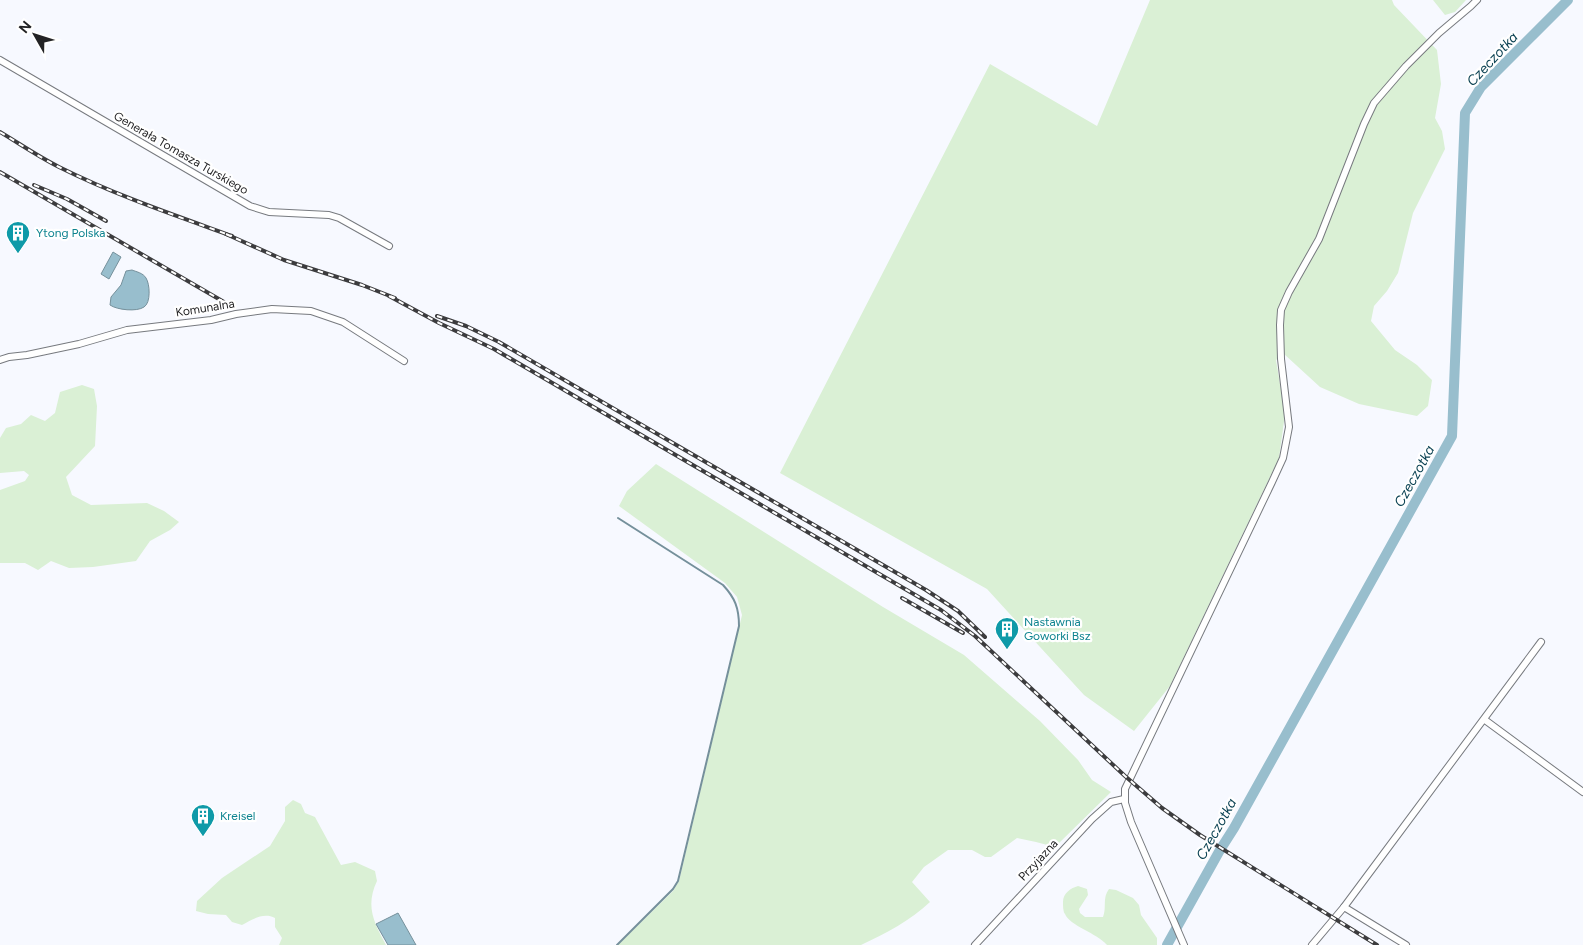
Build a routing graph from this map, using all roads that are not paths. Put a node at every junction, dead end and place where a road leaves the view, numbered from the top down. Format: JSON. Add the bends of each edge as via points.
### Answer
{"nodes":[{"id":1,"x":1477,"y":0,"type":"edge"},
{"id":2,"x":0,"y":60,"type":"edge"},
{"id":3,"x":389,"y":246,"type":"dead end"},
{"id":4,"x":0,"y":360,"type":"edge"},
{"id":5,"x":404,"y":360,"type":"dead end"},
{"id":6,"x":1541,"y":642,"type":"dead end"},
{"id":7,"x":1485,"y":720,"type":"junction"},
{"id":8,"x":1583,"y":792,"type":"edge"},
{"id":9,"x":1124,"y":799,"type":"junction"},
{"id":10,"x":1344,"y":907,"type":"junction"},
{"id":11,"x":974,"y":945,"type":"edge"},
{"id":12,"x":1184,"y":945,"type":"edge"},
{"id":13,"x":1312,"y":945,"type":"edge"},
{"id":14,"x":1406,"y":945,"type":"edge"}],
"edges":[{"from":1,"to":9,"type":"street","via":[[1406,66],[1374,103],[1319,239],[1281,310],[1281,359],[1289,427],[1283,458],[1127,784]]},
{"from":2,"to":3,"type":"street","name":"Generała Tomasza Turskiego","via":[[250,206],[275,212],[329,215]]},
{"from":4,"to":5,"type":"street","name":"Komunalna","via":[[79,344],[127,330],[272,309],[311,311],[343,322]]},
{"from":6,"to":7,"type":"street"},
{"from":7,"to":8,"type":"street"},
{"from":7,"to":10,"type":"street"},
{"from":9,"to":11,"type":"street","name":"Przyjazna","via":[[1111,802],[1092,819]]},
{"from":9,"to":12,"type":"street"},
{"from":10,"to":13,"type":"street"},
{"from":10,"to":14,"type":"street"}]}
